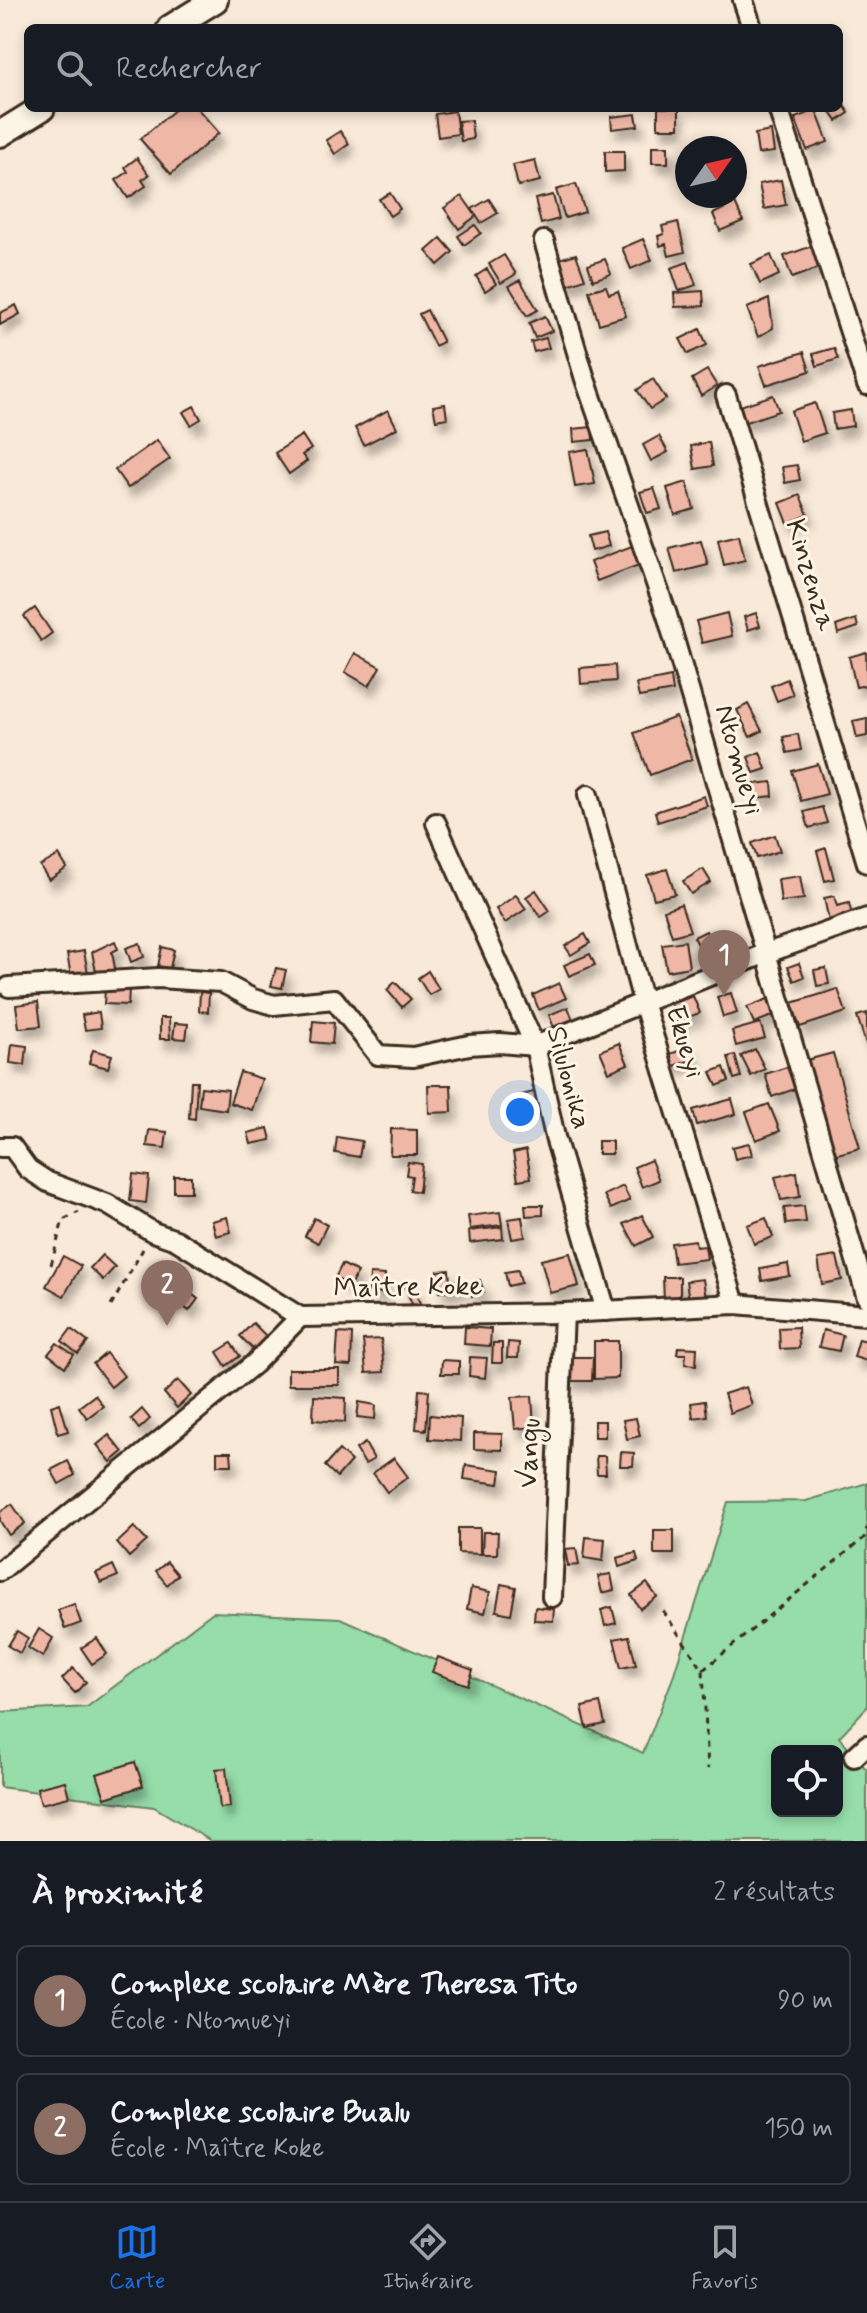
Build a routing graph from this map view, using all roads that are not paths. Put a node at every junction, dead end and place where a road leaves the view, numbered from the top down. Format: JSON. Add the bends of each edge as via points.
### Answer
{"nodes":[{"id":1,"x":215,"y":0,"type":"edge"},
{"id":2,"x":743,"y":0,"type":"edge"},
{"id":3,"x":176,"y":24,"type":"edge"},
{"id":4,"x":751,"y":24,"type":"edge"},
{"id":5,"x":36,"y":112,"type":"edge"},
{"id":6,"x":779,"y":112,"type":"edge"},
{"id":7,"x":0,"y":134,"type":"edge"},
{"id":8,"x":544,"y":241,"type":"dead end"},
{"id":9,"x":867,"y":385,"type":"edge"},
{"id":10,"x":726,"y":395,"type":"dead end"},
{"id":11,"x":588,"y":795,"type":"dead end"},
{"id":12,"x":436,"y":823,"type":"dead end"},
{"id":13,"x":867,"y":863,"type":"edge"},
{"id":14,"x":867,"y":918,"type":"edge"},
{"id":15,"x":764,"y":954,"type":"junction"},
{"id":16,"x":9,"y":987,"type":"dead end"},
{"id":17,"x":643,"y":1002,"type":"junction"},
{"id":18,"x":535,"y":1046,"type":"junction"},
{"id":19,"x":0,"y":1147,"type":"edge"},
{"id":20,"x":867,"y":1298,"type":"edge"},
{"id":21,"x":735,"y":1304,"type":"junction"},
{"id":22,"x":606,"y":1311,"type":"junction"},
{"id":23,"x":564,"y":1313,"type":"junction"},
{"id":24,"x":867,"y":1315,"type":"edge"},
{"id":25,"x":300,"y":1317,"type":"junction"},
{"id":26,"x":0,"y":1571,"type":"edge"},
{"id":27,"x":552,"y":1597,"type":"dead end"}],
"edges":[{"from":1,"to":3,"type":"street"},
{"from":2,"to":4,"type":"street"},
{"from":5,"to":7,"type":"street"},
{"from":6,"to":9,"type":"street"},
{"from":8,"to":15,"type":"street","name":"Ntomueyi","via":[[585,379],[667,615]]},
{"from":10,"to":13,"type":"street","name":"Kinzenza"},
{"from":11,"to":17,"type":"street","name":"Ekueyi"},
{"from":12,"to":18,"type":"street","name":"Silulonika"},
{"from":14,"to":15,"type":"street"},
{"from":15,"to":17,"type":"street"},
{"from":15,"to":20,"type":"street","name":"Ntomueyi"},
{"from":16,"to":18,"type":"street","via":[[158,978],[221,982],[274,1005],[334,999],[384,1058],[469,1045]]},
{"from":17,"to":18,"type":"street"},
{"from":17,"to":21,"type":"street","name":"Ekueyi"},
{"from":18,"to":22,"type":"street","name":"Silulonika","via":[[555,1137]]},
{"from":19,"to":25,"type":"street","name":"Maître Koke","via":[[12,1147],[28,1169],[60,1189],[176,1240]]},
{"from":21,"to":22,"type":"street","name":"Maître Koke"},
{"from":21,"to":24,"type":"street","name":"Maître Koke"},
{"from":22,"to":23,"type":"street","name":"Maître Koke"},
{"from":23,"to":25,"type":"street","name":"Maître Koke"},
{"from":23,"to":27,"type":"street","name":"Vangu"},
{"from":25,"to":26,"type":"street","via":[[254,1364]]}]}
